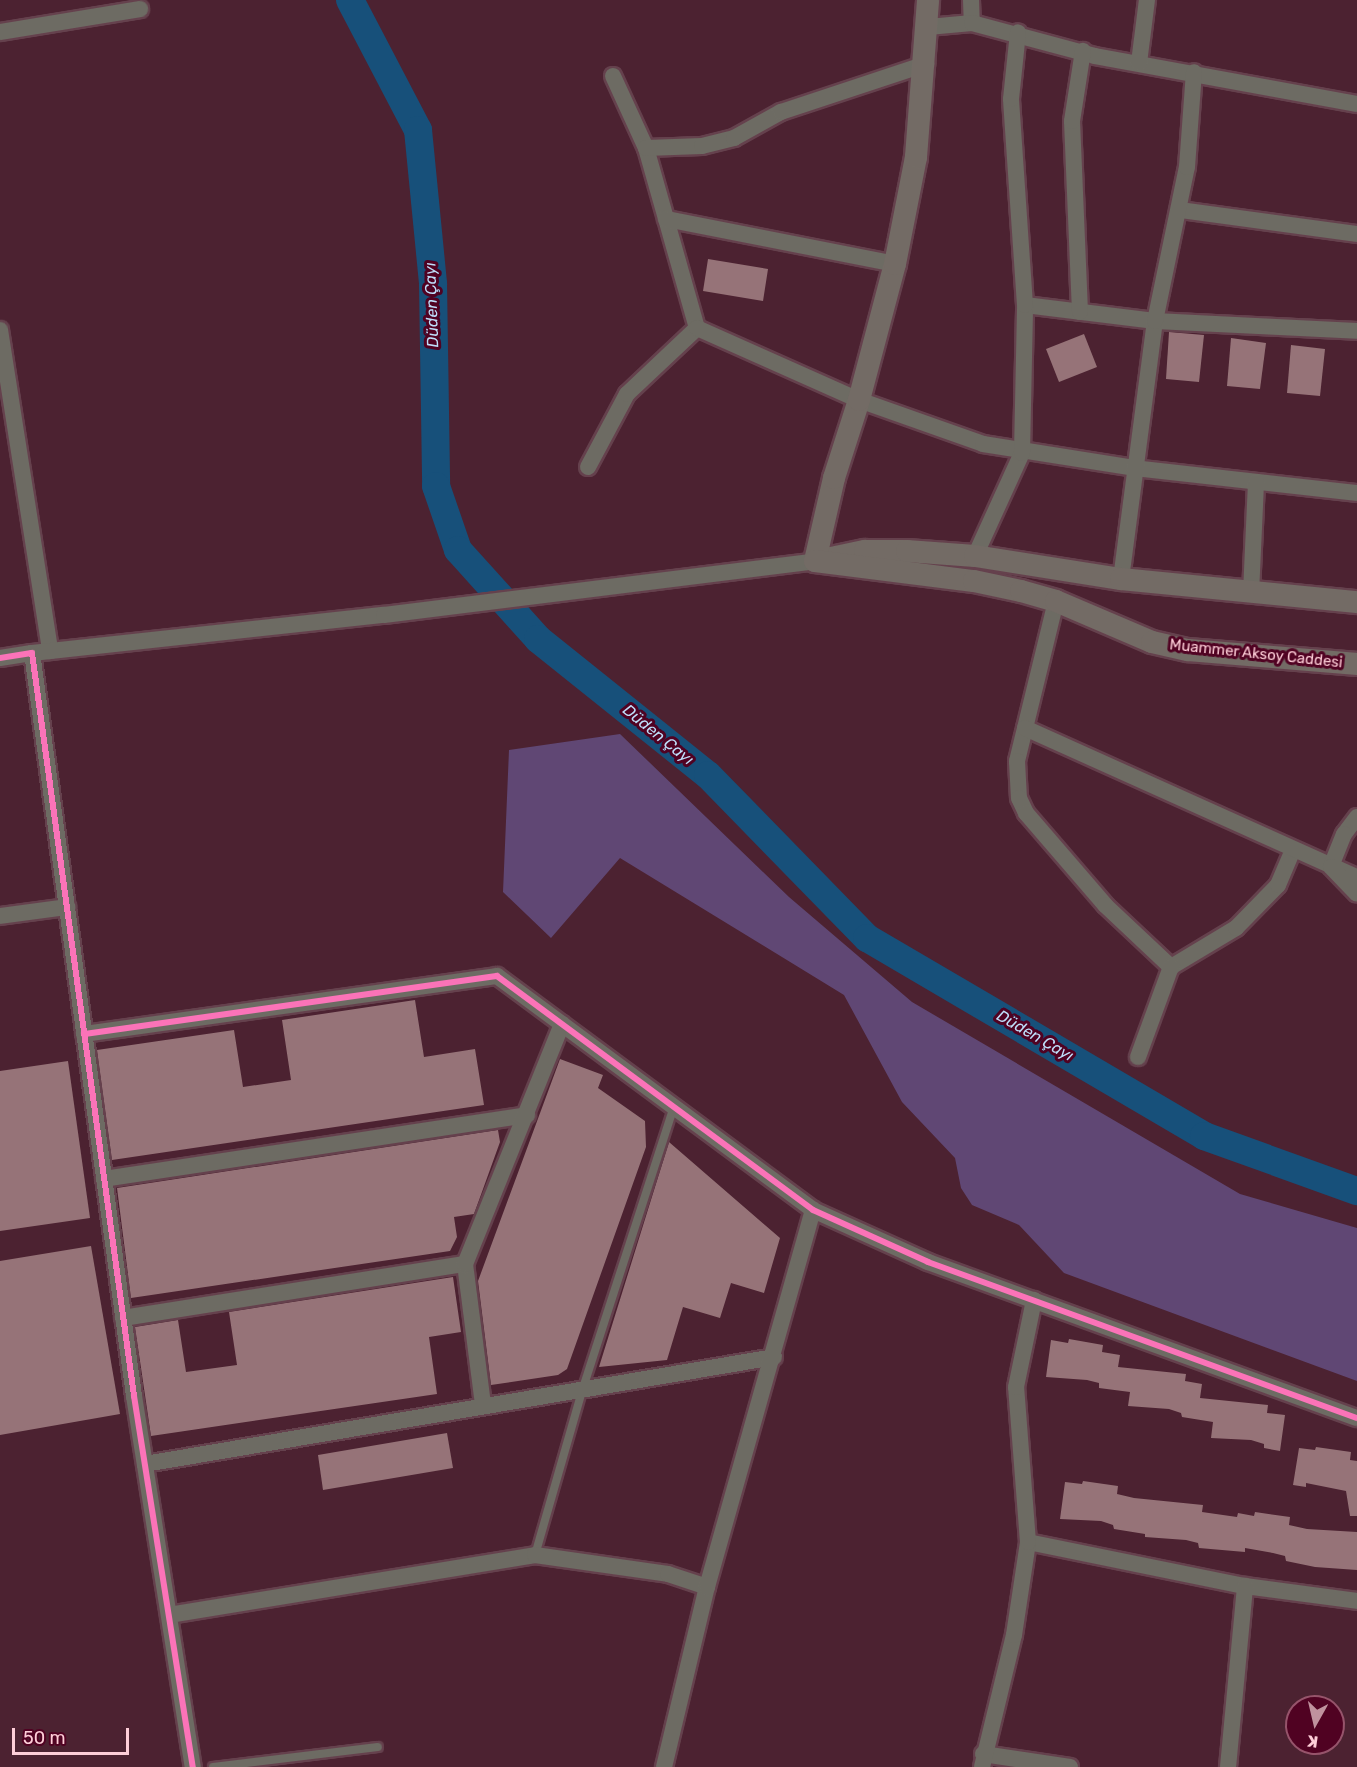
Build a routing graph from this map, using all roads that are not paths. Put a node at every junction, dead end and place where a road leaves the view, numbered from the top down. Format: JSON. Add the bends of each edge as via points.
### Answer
{"nodes":[{"id":1,"x":928,"y":0,"type":"edge"},
{"id":2,"x":971,"y":0,"type":"edge"},
{"id":3,"x":1147,"y":0,"type":"edge"},
{"id":4,"x":140,"y":9,"type":"dead end"},
{"id":5,"x":972,"y":23,"type":"junction"},
{"id":6,"x":928,"y":27,"type":"junction"},
{"id":7,"x":0,"y":32,"type":"edge"},
{"id":8,"x":1018,"y":32,"type":"junction"},
{"id":9,"x":1083,"y":51,"type":"junction"},
{"id":10,"x":1139,"y":63,"type":"junction"},
{"id":11,"x":926,"y":64,"type":"junction"},
{"id":12,"x":1194,"y":72,"type":"junction"},
{"id":13,"x":613,"y":76,"type":"dead end"},
{"id":14,"x":1357,"y":104,"type":"edge"},
{"id":15,"x":646,"y":148,"type":"junction"},
{"id":16,"x":1180,"y":210,"type":"junction"},
{"id":17,"x":666,"y":219,"type":"junction"},
{"id":18,"x":1357,"y":234,"type":"edge"},
{"id":19,"x":895,"y":264,"type":"junction"},
{"id":20,"x":1025,"y":305,"type":"junction"},
{"id":21,"x":1080,"y":312,"type":"junction"},
{"id":22,"x":1155,"y":321,"type":"junction"},
{"id":23,"x":697,"y":328,"type":"junction"},
{"id":24,"x":0,"y":330,"type":"edge"},
{"id":25,"x":1357,"y":331,"type":"edge"},
{"id":26,"x":859,"y":400,"type":"junction"},
{"id":27,"x":1022,"y":453,"type":"junction"},
{"id":28,"x":588,"y":467,"type":"dead end"},
{"id":29,"x":1134,"y":468,"type":"junction"},
{"id":30,"x":1256,"y":482,"type":"junction"},
{"id":31,"x":1357,"y":493,"type":"edge"},
{"id":32,"x":975,"y":556,"type":"junction"},
{"id":33,"x":815,"y":561,"type":"junction"},
{"id":34,"x":1121,"y":579,"type":"junction"},
{"id":35,"x":1251,"y":593,"type":"junction"},
{"id":36,"x":1056,"y":601,"type":"junction"},
{"id":37,"x":1357,"y":602,"type":"edge"},
{"id":38,"x":50,"y":651,"type":"junction"},
{"id":39,"x":32,"y":652,"type":"junction"},
{"id":40,"x":0,"y":658,"type":"edge"},
{"id":41,"x":1357,"y":664,"type":"edge"},
{"id":42,"x":1025,"y":728,"type":"junction"},
{"id":43,"x":1357,"y":817,"type":"edge"},
{"id":44,"x":1293,"y":850,"type":"junction"},
{"id":45,"x":1331,"y":867,"type":"junction"},
{"id":46,"x":1357,"y":877,"type":"edge"},
{"id":47,"x":1357,"y":894,"type":"edge"},
{"id":48,"x":67,"y":907,"type":"junction"},
{"id":49,"x":0,"y":916,"type":"edge"},
{"id":50,"x":1171,"y":967,"type":"junction"},
{"id":51,"x":562,"y":1024,"type":"junction"},
{"id":52,"x":84,"y":1034,"type":"junction"},
{"id":53,"x":1138,"y":1057,"type":"dead end"},
{"id":54,"x":674,"y":1107,"type":"junction"},
{"id":55,"x":527,"y":1115,"type":"junction"},
{"id":56,"x":104,"y":1179,"type":"junction"},
{"id":57,"x":813,"y":1210,"type":"junction"},
{"id":58,"x":465,"y":1264,"type":"junction"},
{"id":59,"x":1034,"y":1300,"type":"junction"},
{"id":60,"x":123,"y":1318,"type":"junction"},
{"id":61,"x":774,"y":1357,"type":"junction"},
{"id":62,"x":583,"y":1388,"type":"junction"},
{"id":63,"x":483,"y":1404,"type":"junction"},
{"id":64,"x":1357,"y":1418,"type":"edge"},
{"id":65,"x":145,"y":1464,"type":"junction"},
{"id":66,"x":1028,"y":1542,"type":"junction"},
{"id":67,"x":535,"y":1555,"type":"junction"},
{"id":68,"x":1245,"y":1586,"type":"junction"},
{"id":69,"x":707,"y":1587,"type":"junction"},
{"id":70,"x":1357,"y":1601,"type":"edge"},
{"id":71,"x":169,"y":1615,"type":"junction"},
{"id":72,"x":378,"y":1747,"type":"dead end"},
{"id":73,"x":982,"y":1760,"type":"edge"},
{"id":74,"x":193,"y":1767,"type":"edge"},
{"id":75,"x":213,"y":1767,"type":"edge"},
{"id":76,"x":664,"y":1767,"type":"edge"},
{"id":77,"x":1070,"y":1767,"type":"edge"},
{"id":78,"x":1228,"y":1767,"type":"edge"}],
"edges":[{"from":1,"to":6,"type":"main road"},
{"from":2,"to":5,"type":"street"},
{"from":3,"to":10,"type":"street"},
{"from":4,"to":7,"type":"street"},
{"from":5,"to":6,"type":"street"},
{"from":5,"to":8,"type":"street"},
{"from":6,"to":11,"type":"main road"},
{"from":8,"to":9,"type":"street"},
{"from":8,"to":20,"type":"street","via":[[1011,118]]},
{"from":9,"to":10,"type":"street"},
{"from":9,"to":21,"type":"street","via":[[1072,121]]},
{"from":10,"to":12,"type":"street"},
{"from":11,"to":15,"type":"street","via":[[781,112],[734,138],[702,146]]},
{"from":11,"to":19,"type":"main road","via":[[916,157]]},
{"from":12,"to":14,"type":"street"},
{"from":12,"to":16,"type":"street"},
{"from":13,"to":15,"type":"street"},
{"from":15,"to":17,"type":"street"},
{"from":16,"to":18,"type":"street"},
{"from":16,"to":22,"type":"street"},
{"from":17,"to":19,"type":"street"},
{"from":17,"to":23,"type":"street"},
{"from":19,"to":26,"type":"main road"},
{"from":20,"to":21,"type":"street"},
{"from":20,"to":27,"type":"street"},
{"from":21,"to":22,"type":"street"},
{"from":22,"to":25,"type":"street"},
{"from":22,"to":29,"type":"street"},
{"from":23,"to":26,"type":"street"},
{"from":23,"to":28,"type":"street","via":[[627,394]]},
{"from":24,"to":38,"type":"street"},
{"from":26,"to":27,"type":"street","via":[[983,444]]},
{"from":26,"to":33,"type":"main road","via":[[834,477]]},
{"from":27,"to":29,"type":"street"},
{"from":27,"to":32,"type":"street"},
{"from":29,"to":30,"type":"street"},
{"from":29,"to":34,"type":"street"},
{"from":30,"to":31,"type":"street"},
{"from":30,"to":35,"type":"street"},
{"from":32,"to":33,"type":"main road","via":[[865,551]]},
{"from":32,"to":34,"type":"main road"},
{"from":33,"to":36,"type":"main road","name":"Muammer Aksoy Caddesi","via":[[974,581]]},
{"from":33,"to":38,"type":"street"},
{"from":34,"to":35,"type":"main road"},
{"from":35,"to":37,"type":"main road"},
{"from":36,"to":41,"type":"main road","name":"Muammer Aksoy Caddesi","via":[[1152,642],[1188,650]]},
{"from":36,"to":42,"type":"street"},
{"from":38,"to":39,"type":"street"},
{"from":39,"to":40,"type":"street"},
{"from":39,"to":48,"type":"street"},
{"from":42,"to":44,"type":"street"},
{"from":42,"to":50,"type":"street","via":[[1017,778],[1026,813],[1105,905]]},
{"from":43,"to":45,"type":"street","via":[[1344,834]]},
{"from":44,"to":45,"type":"street"},
{"from":44,"to":50,"type":"street","via":[[1278,885],[1236,928]]},
{"from":45,"to":46,"type":"street"},
{"from":45,"to":47,"type":"street"},
{"from":48,"to":49,"type":"street"},
{"from":48,"to":52,"type":"street"},
{"from":50,"to":53,"type":"street"},
{"from":51,"to":52,"type":"street","via":[[497,976]]},
{"from":51,"to":54,"type":"street"},
{"from":51,"to":55,"type":"street"},
{"from":52,"to":56,"type":"street"},
{"from":54,"to":57,"type":"street"},
{"from":54,"to":62,"type":"lane"},
{"from":55,"to":56,"type":"street"},
{"from":55,"to":58,"type":"street"},
{"from":56,"to":60,"type":"street"},
{"from":57,"to":59,"type":"street","via":[[928,1262]]},
{"from":57,"to":61,"type":"street"},
{"from":58,"to":60,"type":"street"},
{"from":58,"to":63,"type":"street"},
{"from":59,"to":64,"type":"street"},
{"from":59,"to":66,"type":"street","via":[[1016,1387]]},
{"from":60,"to":65,"type":"street"},
{"from":61,"to":62,"type":"street"},
{"from":61,"to":69,"type":"street"},
{"from":62,"to":63,"type":"street"},
{"from":62,"to":67,"type":"lane"},
{"from":63,"to":65,"type":"street"},
{"from":65,"to":71,"type":"street"},
{"from":66,"to":68,"type":"street"},
{"from":66,"to":73,"type":"street","via":[[1014,1635]]},
{"from":67,"to":69,"type":"street","via":[[668,1574]]},
{"from":67,"to":71,"type":"street"},
{"from":68,"to":70,"type":"street"},
{"from":68,"to":78,"type":"street"},
{"from":69,"to":76,"type":"street"},
{"from":71,"to":74,"type":"street"},
{"from":72,"to":75,"type":"lane"},
{"from":73,"to":77,"type":"street"}]}
